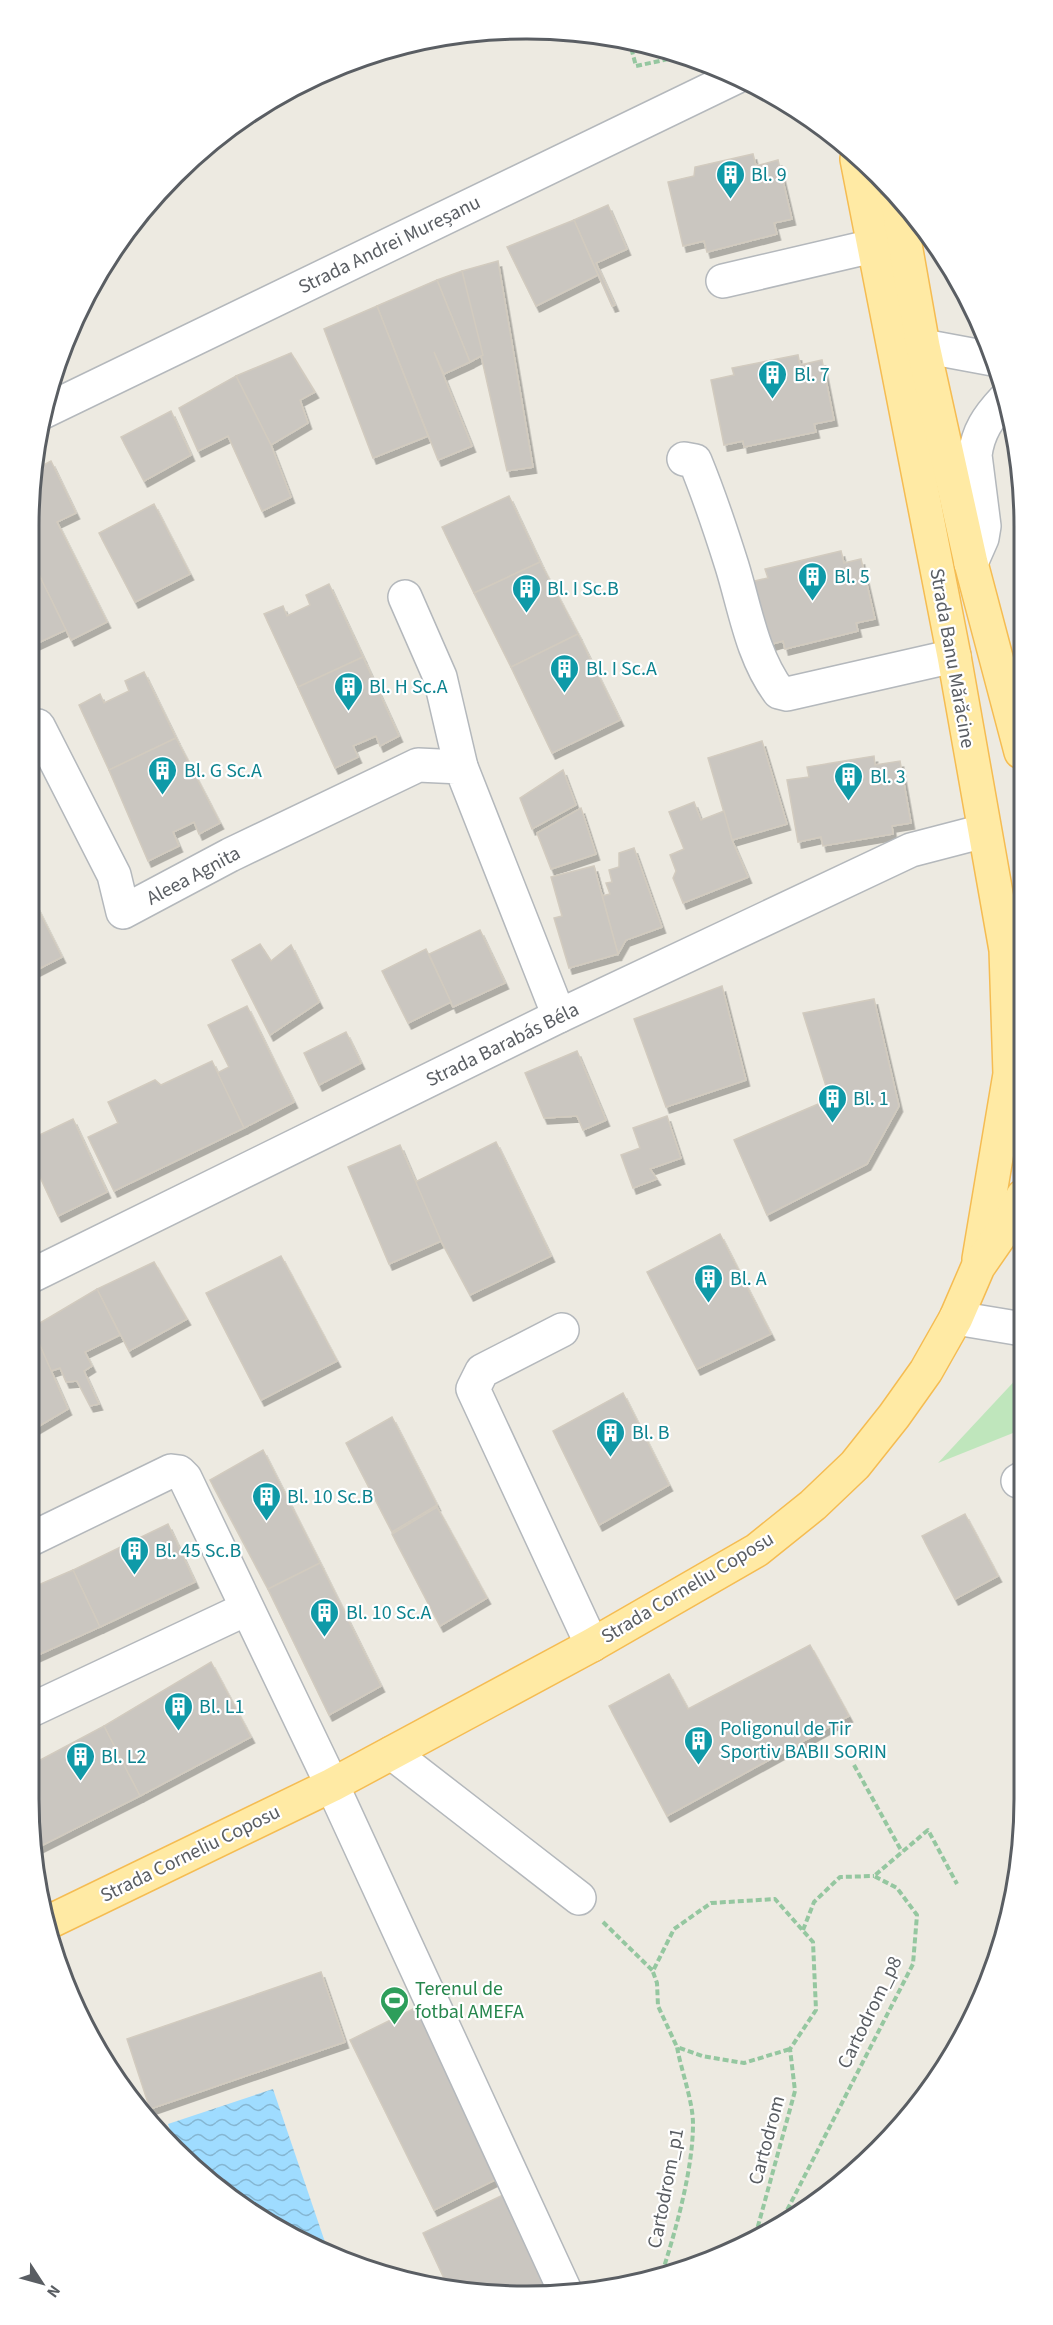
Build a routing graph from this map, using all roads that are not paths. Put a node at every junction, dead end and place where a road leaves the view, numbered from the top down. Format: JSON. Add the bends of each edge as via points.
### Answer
{"nodes":[{"id":1,"x":726,"y":82,"type":"edge"},
{"id":2,"x":859,"y":171,"type":"edge"},
{"id":3,"x":899,"y":213,"type":"edge"},
{"id":4,"x":873,"y":246,"type":"junction"},
{"id":5,"x":723,"y":281,"type":"dead end"},
{"id":6,"x":923,"y":346,"type":"junction"},
{"id":7,"x":983,"y":357,"type":"edge"},
{"id":8,"x":54,"y":407,"type":"edge"},
{"id":9,"x":999,"y":407,"type":"edge"},
{"id":10,"x":684,"y":459,"type":"dead end"},
{"id":11,"x":971,"y":563,"type":"junction"},
{"id":12,"x":405,"y":597,"type":"dead end"},
{"id":13,"x":954,"y":656,"type":"junction"},
{"id":14,"x":1014,"y":722,"type":"edge"},
{"id":15,"x":39,"y":728,"type":"edge"},
{"id":16,"x":461,"y":766,"type":"junction"},
{"id":17,"x":984,"y":831,"type":"junction"},
{"id":18,"x":559,"y":1016,"type":"junction"},
{"id":19,"x":1014,"y":1049,"type":"edge"},
{"id":20,"x":1014,"y":1084,"type":"edge"},
{"id":21,"x":1014,"y":1214,"type":"edge"},
{"id":22,"x":978,"y":1267,"type":"junction"},
{"id":23,"x":39,"y":1272,"type":"edge"},
{"id":24,"x":956,"y":1318,"type":"junction"},
{"id":25,"x":1014,"y":1328,"type":"edge"},
{"id":26,"x":562,"y":1330,"type":"dead end"},
{"id":27,"x":39,"y":1535,"type":"edge"},
{"id":28,"x":246,"y":1610,"type":"junction"},
{"id":29,"x":592,"y":1645,"type":"junction"},
{"id":30,"x":39,"y":1706,"type":"edge"},
{"id":31,"x":392,"y":1753,"type":"junction"},
{"id":32,"x":332,"y":1785,"type":"junction"},
{"id":33,"x":579,"y":1898,"type":"road end"},
{"id":34,"x":55,"y":1919,"type":"edge"},
{"id":35,"x":562,"y":2285,"type":"edge"}],
"edges":[{"from":1,"to":8,"type":"street","name":"Strada Andrei Mureșanu"},
{"from":2,"to":4,"type":"main road","name":"Strada Banu Mărăcine"},
{"from":3,"to":6,"type":"main road","name":"Strada Banu Mărăcine"},
{"from":4,"to":5,"type":"street"},
{"from":4,"to":13,"type":"main road","name":"Strada Banu Mărăcine"},
{"from":6,"to":7,"type":"street"},
{"from":6,"to":11,"type":"main road","name":"Strada Banu Mărăcine"},
{"from":9,"to":11,"type":"street","via":[[976,443],[984,526]]},
{"from":10,"to":13,"type":"street","via":[[695,461],[761,662],[779,692],[787,694]]},
{"from":11,"to":14,"type":"main road","name":"Strada Banu Mărăcine"},
{"from":12,"to":16,"type":"street","via":[[440,676]]},
{"from":13,"to":17,"type":"main road","name":"Strada Banu Mărăcine"},
{"from":15,"to":16,"type":"street","name":"Aleea Agnita","via":[[114,875],[123,912],[279,830],[418,765]]},
{"from":16,"to":18,"type":"street"},
{"from":17,"to":18,"type":"street","name":"Strada Barabás Béla","via":[[911,850]]},
{"from":17,"to":19,"type":"main road","name":"Strada Banu Mărăcine","via":[[1006,950]]},
{"from":18,"to":23,"type":"street","name":"Strada Barabás Béla"},
{"from":20,"to":22,"type":"main road","name":"Strada Corneliu Coposu"},
{"from":21,"to":22,"type":"main road","name":"Strada Corneliu Coposu"},
{"from":22,"to":24,"type":"main road","name":"Strada Corneliu Coposu"},
{"from":24,"to":25,"type":"street"},
{"from":24,"to":29,"type":"main road","name":"Strada Corneliu Coposu","via":[[894,1416],[855,1465],[813,1505],[757,1550]]},
{"from":26,"to":29,"type":"street","via":[[482,1371],[473,1389]]},
{"from":27,"to":28,"type":"street","via":[[171,1471],[179,1472]]},
{"from":28,"to":30,"type":"street"},
{"from":28,"to":32,"type":"street"},
{"from":29,"to":31,"type":"main road","name":"Strada Corneliu Coposu"},
{"from":31,"to":32,"type":"main road","name":"Strada Corneliu Coposu"},
{"from":31,"to":33,"type":"street"},
{"from":32,"to":34,"type":"main road","name":"Strada Corneliu Coposu"},
{"from":32,"to":35,"type":"street"}]}
